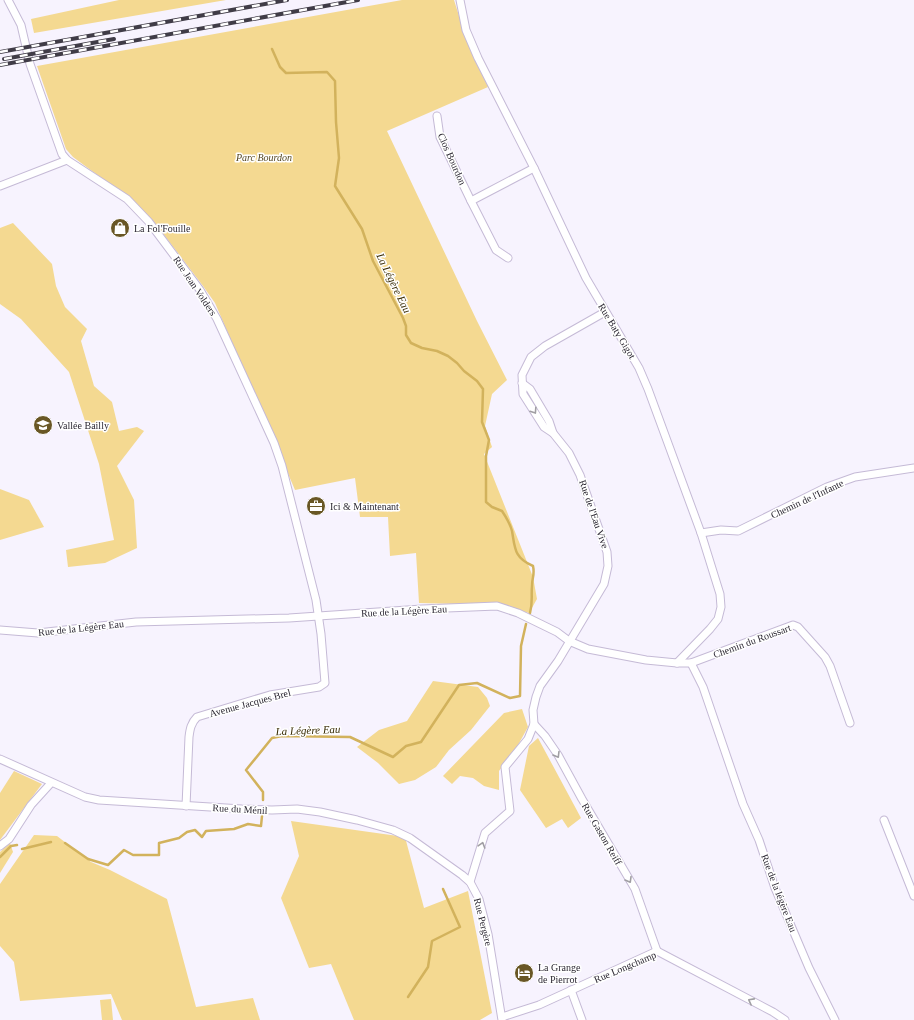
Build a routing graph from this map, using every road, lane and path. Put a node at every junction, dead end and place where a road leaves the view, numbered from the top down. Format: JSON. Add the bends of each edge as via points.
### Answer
{"nodes":[{"id":1,"x":8,"y":0,"type":"edge"},
{"id":2,"x":460,"y":0,"type":"edge"},
{"id":3,"x":437,"y":116,"type":"dead end"},
{"id":4,"x":67,"y":160,"type":"junction"},
{"id":5,"x":534,"y":168,"type":"junction"},
{"id":6,"x":0,"y":186,"type":"edge"},
{"id":7,"x":472,"y":201,"type":"junction"},
{"id":8,"x":508,"y":258,"type":"dead end"},
{"id":9,"x":605,"y":312,"type":"junction"},
{"id":10,"x":914,"y":468,"type":"edge"},
{"id":11,"x":701,"y":533,"type":"junction"},
{"id":12,"x":318,"y":615,"type":"junction"},
{"id":13,"x":0,"y":630,"type":"edge"},
{"id":14,"x":569,"y":641,"type":"junction"},
{"id":15,"x":677,"y":663,"type":"junction"},
{"id":16,"x":691,"y":663,"type":"junction"},
{"id":17,"x":850,"y":723,"type":"dead end"},
{"id":18,"x":534,"y":724,"type":"junction"},
{"id":19,"x":0,"y":759,"type":"edge"},
{"id":20,"x":50,"y":783,"type":"junction"},
{"id":21,"x":186,"y":806,"type":"junction"},
{"id":22,"x":884,"y":820,"type":"dead end"},
{"id":23,"x":0,"y":846,"type":"edge"},
{"id":24,"x":470,"y":882,"type":"junction"},
{"id":25,"x":914,"y":896,"type":"edge"},
{"id":26,"x":657,"y":951,"type":"junction"},
{"id":27,"x":571,"y":990,"type":"junction"},
{"id":28,"x":502,"y":1018,"type":"edge"},
{"id":29,"x":582,"y":1020,"type":"edge"},
{"id":30,"x":785,"y":1020,"type":"edge"},
{"id":31,"x":835,"y":1020,"type":"edge"}],
"edges":[{"from":1,"to":4,"type":"street","via":[[21,25],[30,64],[62,154]]},
{"from":2,"to":5,"type":"street","name":"Rue Baty Gigot","via":[[466,30],[478,58]]},
{"from":3,"to":7,"type":"street","name":"Clos Bourdon","via":[[440,137]]},
{"from":4,"to":6,"type":"street"},
{"from":4,"to":12,"type":"street","name":"Rue Jean Volders","via":[[128,199],[149,222],[196,284],[217,319],[282,466]]},
{"from":5,"to":7,"type":"street"},
{"from":5,"to":9,"type":"street","name":"Rue Baty Gigot","via":[[586,278]]},
{"from":7,"to":8,"type":"street","name":"Clos Bourdon","via":[[496,250]]},
{"from":9,"to":11,"type":"street","name":"Rue Baty Gigot","via":[[639,368]]},
{"from":9,"to":14,"type":"street","name":"Rue de l'Eau Vive","via":[[545,346],[531,357],[522,375],[523,394],[544,427],[553,433],[569,453],[580,475],[607,552],[608,566],[604,584]]},
{"from":10,"to":11,"type":"street","name":"Chemin de l'Infante","via":[[856,477],[827,487],[738,531]]},
{"from":11,"to":15,"type":"street","name":"Rue Baty Gigot","via":[[720,594],[721,607],[718,619]]},
{"from":12,"to":13,"type":"street","name":"Rue de la Légère Eau","via":[[136,622],[38,633]]},
{"from":12,"to":14,"type":"street","name":"Rue de la Légère Eau","via":[[497,606],[518,613],[557,632]]},
{"from":12,"to":21,"type":"street","name":"Avenue Jacques Brel","via":[[324,683],[319,688],[270,696],[197,717],[193,721],[189,737]]},
{"from":14,"to":15,"type":"street","name":"Rue de la Légère Eau","via":[[588,649]]},
{"from":14,"to":18,"type":"street","via":[[540,686],[536,697]]},
{"from":15,"to":16,"type":"street","name":"Rue de la Légère Eau"},
{"from":16,"to":17,"type":"street","name":"Chemin du Roussart","via":[[789,626],[798,626],[825,656]]},
{"from":16,"to":31,"type":"street","name":"Rue de la légère Eau","via":[[703,687],[775,888],[809,968]]},
{"from":24,"to":18,"type":"street","one_way":true,"via":[[485,832],[510,811],[505,767],[528,739]]},
{"from":18,"to":26,"type":"street","name":"Rue Gaston Reiff","one_way":true,"via":[[558,755],[634,889]]},
{"from":19,"to":20,"type":"street","name":"Rue du Ménil"},
{"from":20,"to":21,"type":"street","name":"Rue du Ménil","via":[[98,800]]},
{"from":20,"to":23,"type":"street","via":[[9,839]]},
{"from":21,"to":24,"type":"street","name":"Rue du Ménil","via":[[297,810],[357,820],[410,838]]},
{"from":22,"to":25,"type":"street"},
{"from":24,"to":28,"type":"street","name":"Rue Pergère","via":[[484,916]]},
{"from":26,"to":27,"type":"street","name":"Rue Longchamp"},
{"from":30,"to":26,"type":"street","name":"Rue Longchamp","one_way":true},
{"from":27,"to":28,"type":"street","name":"Rue Longchamp"},
{"from":27,"to":29,"type":"street"}]}
